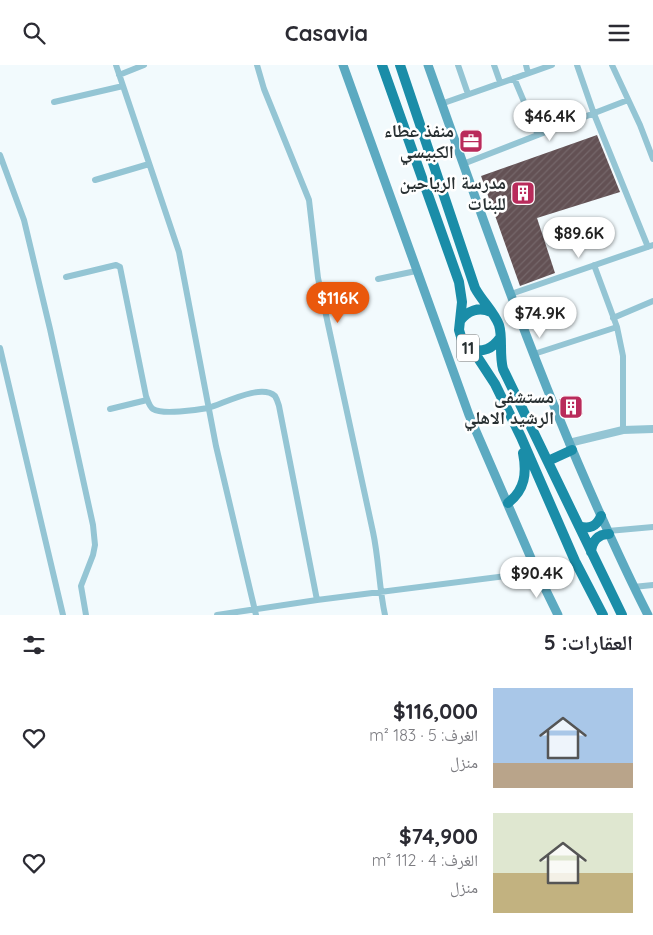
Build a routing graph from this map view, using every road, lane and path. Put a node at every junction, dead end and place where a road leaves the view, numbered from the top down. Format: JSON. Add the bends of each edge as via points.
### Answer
{"nodes":[{"id":1,"x":116,"y":65,"type":"edge"},
{"id":2,"x":144,"y":65,"type":"edge"},
{"id":3,"x":257,"y":65,"type":"edge"},
{"id":4,"x":343,"y":65,"type":"edge"},
{"id":5,"x":382,"y":65,"type":"edge"},
{"id":6,"x":400,"y":65,"type":"edge"},
{"id":7,"x":428,"y":65,"type":"edge"},
{"id":8,"x":458,"y":65,"type":"edge"},
{"id":9,"x":494,"y":65,"type":"edge"},
{"id":10,"x":526,"y":65,"type":"edge"},
{"id":11,"x":552,"y":65,"type":"edge"},
{"id":12,"x":577,"y":65,"type":"edge"},
{"id":13,"x":612,"y":65,"type":"edge"},
{"id":14,"x":528,"y":73,"type":"junction"},
{"id":15,"x":119,"y":75,"type":"junction"},
{"id":16,"x":514,"y":78,"type":"junction"},
{"id":17,"x":500,"y":82,"type":"junction"},
{"id":18,"x":123,"y":86,"type":"junction"},
{"id":19,"x":468,"y":94,"type":"junction"},
{"id":20,"x":628,"y":100,"type":"junction"},
{"id":21,"x":54,"y":102,"type":"dead end"},
{"id":22,"x":442,"y":103,"type":"junction"},
{"id":23,"x":594,"y":113,"type":"junction"},
{"id":24,"x":538,"y":135,"type":"junction"},
{"id":25,"x":0,"y":155,"type":"edge"},
{"id":26,"x":653,"y":159,"type":"edge"},
{"id":27,"x":463,"y":164,"type":"junction"},
{"id":28,"x":149,"y":165,"type":"junction"},
{"id":29,"x":95,"y":180,"type":"dead end"},
{"id":30,"x":650,"y":246,"type":"edge"},
{"id":31,"x":594,"y":265,"type":"junction"},
{"id":32,"x":416,"y":271,"type":"junction"},
{"id":33,"x":66,"y":277,"type":"dead end"},
{"id":34,"x":378,"y":279,"type":"dead end"},
{"id":35,"x":511,"y":294,"type":"junction"},
{"id":36,"x":653,"y":301,"type":"edge"},
{"id":37,"x":491,"y":313,"type":"junction"},
{"id":38,"x":614,"y":318,"type":"junction"},
{"id":39,"x":460,"y":321,"type":"junction"},
{"id":40,"x":617,"y":327,"type":"junction"},
{"id":41,"x":500,"y":338,"type":"junction"},
{"id":42,"x":0,"y":347,"type":"edge"},
{"id":43,"x":471,"y":350,"type":"junction"},
{"id":44,"x":534,"y":355,"type":"junction"},
{"id":45,"x":148,"y":400,"type":"junction"},
{"id":46,"x":209,"y":408,"type":"junction"},
{"id":47,"x":110,"y":409,"type":"dead end"},
{"id":48,"x":653,"y":429,"type":"edge"},
{"id":49,"x":623,"y":430,"type":"junction"},
{"id":50,"x":521,"y":437,"type":"junction"},
{"id":51,"x":570,"y":447,"type":"junction"},
{"id":52,"x":548,"y":461,"type":"junction"},
{"id":53,"x":508,"y":503,"type":"junction"},
{"id":54,"x":601,"y":516,"type":"junction"},
{"id":55,"x":579,"y":526,"type":"junction"},
{"id":56,"x":653,"y":527,"type":"edge"},
{"id":57,"x":609,"y":532,"type":"junction"},
{"id":58,"x":591,"y":551,"type":"junction"},
{"id":59,"x":537,"y":572,"type":"junction"},
{"id":60,"x":653,"y":585,"type":"edge"},
{"id":61,"x":633,"y":587,"type":"junction"},
{"id":62,"x":381,"y":592,"type":"junction"},
{"id":63,"x":317,"y":600,"type":"junction"},
{"id":64,"x":256,"y":612,"type":"edge"},
{"id":65,"x":62,"y":615,"type":"edge"},
{"id":66,"x":86,"y":615,"type":"edge"},
{"id":67,"x":217,"y":615,"type":"edge"},
{"id":68,"x":385,"y":615,"type":"edge"},
{"id":69,"x":558,"y":615,"type":"edge"},
{"id":70,"x":603,"y":615,"type":"edge"},
{"id":71,"x":622,"y":615,"type":"edge"},
{"id":72,"x":648,"y":615,"type":"edge"}],
"edges":[{"from":1,"to":15,"type":"street"},
{"from":2,"to":15,"type":"street"},
{"from":3,"to":62,"type":"street","via":[[309,200],[318,279],[378,555]]},
{"from":4,"to":32,"type":"main road"},
{"from":5,"to":39,"type":"highway","number":"11","via":[[459,282],[462,301]]},
{"from":6,"to":37,"type":"highway","number":"11","via":[[476,288]]},
{"from":7,"to":22,"type":"main road"},
{"from":8,"to":19,"type":"street"},
{"from":9,"to":17,"type":"street"},
{"from":10,"to":14,"type":"street"},
{"from":11,"to":14,"type":"street"},
{"from":12,"to":23,"type":"street"},
{"from":13,"to":20,"type":"street"},
{"from":14,"to":16,"type":"street"},
{"from":15,"to":18,"type":"street"},
{"from":16,"to":17,"type":"street"},
{"from":16,"to":24,"type":"street"},
{"from":17,"to":19,"type":"street"},
{"from":18,"to":21,"type":"street"},
{"from":18,"to":28,"type":"street"},
{"from":19,"to":22,"type":"street"},
{"from":20,"to":23,"type":"street"},
{"from":20,"to":26,"type":"street"},
{"from":22,"to":27,"type":"main road"},
{"from":23,"to":24,"type":"street"},
{"from":23,"to":30,"type":"street"},
{"from":24,"to":27,"type":"street"},
{"from":25,"to":66,"type":"street","via":[[24,220],[93,525],[93,555],[81,586]]},
{"from":27,"to":35,"type":"main road"},
{"from":28,"to":29,"type":"street"},
{"from":28,"to":46,"type":"street","via":[[179,252]]},
{"from":30,"to":31,"type":"street"},
{"from":31,"to":35,"type":"street"},
{"from":31,"to":38,"type":"street"},
{"from":32,"to":34,"type":"street"},
{"from":32,"to":53,"type":"main road","via":[[469,415]]},
{"from":33,"to":45,"type":"street","via":[[116,265],[120,267]]},
{"from":35,"to":44,"type":"main road"},
{"from":36,"to":38,"type":"street"},
{"from":37,"to":39,"type":"highway","via":[[479,309],[471,311]]},
{"from":37,"to":41,"type":"highway","number":"11","via":[[499,327]]},
{"from":38,"to":40,"type":"street"},
{"from":39,"to":43,"type":"highway","number":"11","via":[[460,335]]},
{"from":40,"to":44,"type":"street"},
{"from":40,"to":49,"type":"street","via":[[624,370]]},
{"from":41,"to":43,"type":"highway","via":[[488,350]]},
{"from":41,"to":52,"type":"highway","number":"11","via":[[503,369]]},
{"from":42,"to":65,"type":"street"},
{"from":43,"to":50,"type":"highway","number":"11","via":[[492,380]]},
{"from":44,"to":51,"type":"main road"},
{"from":45,"to":46,"type":"street","via":[[151,407],[162,412]]},
{"from":45,"to":47,"type":"street"},
{"from":46,"to":63,"type":"street","via":[[220,402],[262,392],[276,397]]},
{"from":46,"to":64,"type":"street"},
{"from":48,"to":49,"type":"street"},
{"from":49,"to":51,"type":"street"},
{"from":50,"to":53,"type":"highway","via":[[525,477],[518,495]]},
{"from":50,"to":70,"type":"highway","number":"11"},
{"from":51,"to":52,"type":"highway"},
{"from":51,"to":54,"type":"main road"},
{"from":52,"to":55,"type":"highway","number":"11"},
{"from":53,"to":59,"type":"main road"},
{"from":54,"to":55,"type":"highway","via":[[593,526]]},
{"from":54,"to":57,"type":"main road"},
{"from":55,"to":58,"type":"highway","number":"11"},
{"from":56,"to":57,"type":"street"},
{"from":57,"to":58,"type":"highway","via":[[595,540]]},
{"from":57,"to":61,"type":"main road"},
{"from":58,"to":71,"type":"highway","number":"11"},
{"from":59,"to":62,"type":"street"},
{"from":59,"to":69,"type":"main road"},
{"from":60,"to":61,"type":"street"},
{"from":61,"to":72,"type":"main road"},
{"from":62,"to":63,"type":"street"},
{"from":62,"to":68,"type":"street"},
{"from":63,"to":64,"type":"street"},
{"from":64,"to":67,"type":"street"}]}
